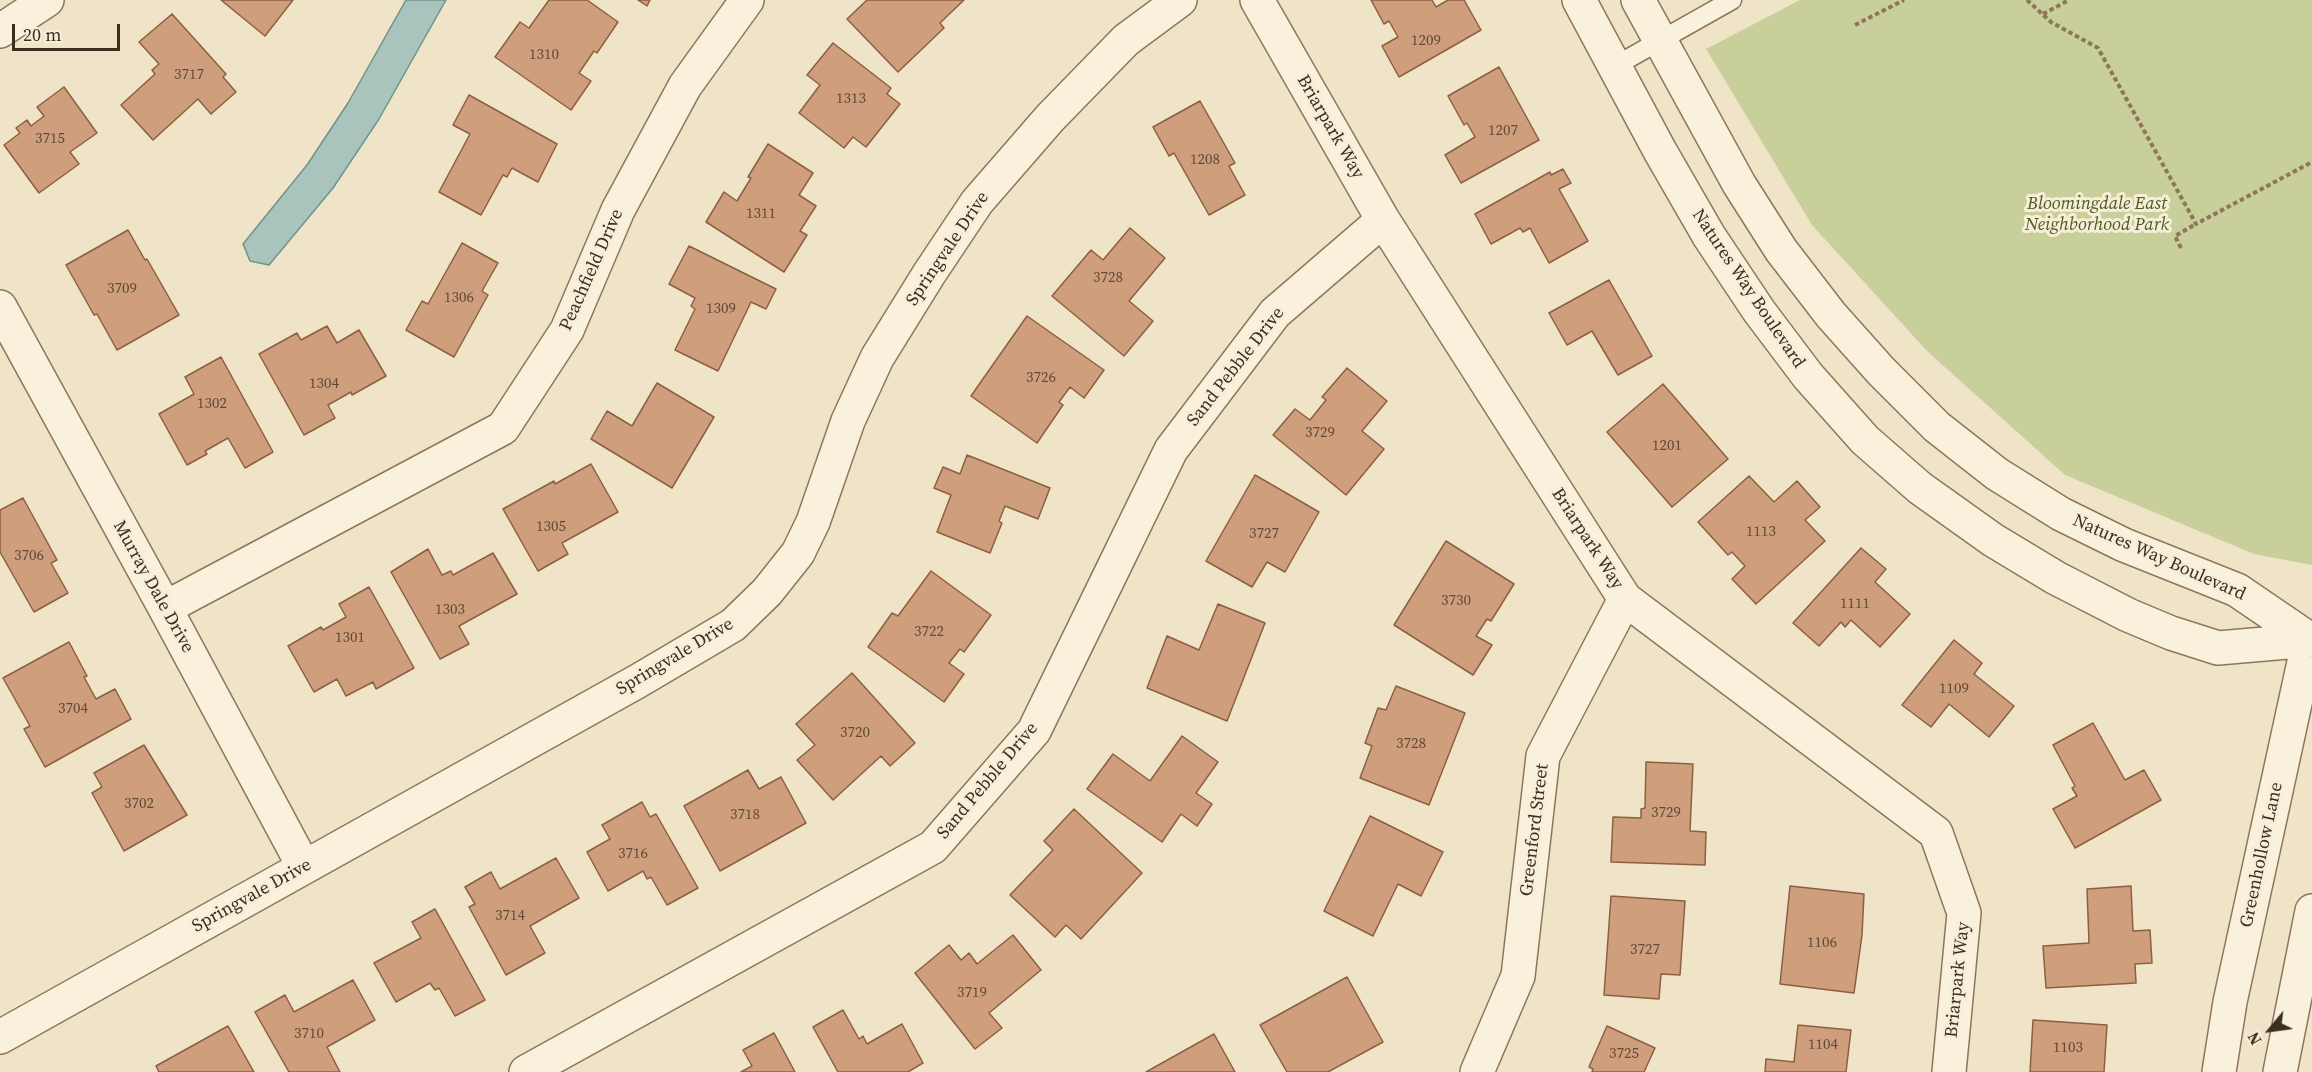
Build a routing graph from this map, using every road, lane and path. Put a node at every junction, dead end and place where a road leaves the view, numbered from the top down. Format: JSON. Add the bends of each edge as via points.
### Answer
{"nodes":[{"id":1,"x":47,"y":0,"type":"edge"},
{"id":2,"x":747,"y":0,"type":"edge"},
{"id":3,"x":1180,"y":0,"type":"edge"},
{"id":4,"x":1257,"y":0,"type":"edge"},
{"id":5,"x":1579,"y":0,"type":"edge"},
{"id":6,"x":1638,"y":0,"type":"edge"},
{"id":7,"x":1732,"y":0,"type":"edge"},
{"id":8,"x":1904,"y":0,"type":"edge"},
{"id":9,"x":2027,"y":0,"type":"edge"},
{"id":10,"x":2069,"y":0,"type":"edge"},
{"id":11,"x":2043,"y":14,"type":"junction"},
{"id":12,"x":1855,"y":25,"type":"dead end"},
{"id":13,"x":0,"y":31,"type":"edge"},
{"id":14,"x":1660,"y":40,"type":"junction"},
{"id":15,"x":1615,"y":66,"type":"junction"},
{"id":16,"x":2312,"y":162,"type":"edge"},
{"id":17,"x":1383,"y":220,"type":"junction"},
{"id":18,"x":2196,"y":224,"type":"junction"},
{"id":19,"x":2181,"y":248,"type":"dead end"},
{"id":20,"x":0,"y":308,"type":"edge"},
{"id":21,"x":1625,"y":599,"type":"junction"},
{"id":22,"x":165,"y":608,"type":"junction"},
{"id":23,"x":2310,"y":639,"type":"edge"},
{"id":24,"x":304,"y":867,"type":"junction"},
{"id":25,"x":2312,"y":911,"type":"edge"},
{"id":26,"x":0,"y":1037,"type":"edge"},
{"id":27,"x":526,"y":1072,"type":"edge"},
{"id":28,"x":1477,"y":1072,"type":"edge"},
{"id":29,"x":1949,"y":1072,"type":"edge"},
{"id":30,"x":2219,"y":1072,"type":"edge"},
{"id":31,"x":2280,"y":1072,"type":"edge"}],
"edges":[{"from":1,"to":13,"type":"street"},
{"from":2,"to":22,"type":"street","name":"Peachfield Drive","via":[[686,86],[618,210],[567,330],[503,428]]},
{"from":3,"to":24,"type":"street","name":"Springvale Drive","via":[[1126,40],[1050,118],[977,202],[876,358],[848,421],[813,522],[798,553],[767,592],[733,625],[695,648]]},
{"from":4,"to":17,"type":"street","name":"Briarpark Way"},
{"from":5,"to":15,"type":"street","name":"Natures Way Boulevard"},
{"from":6,"to":14,"type":"street","name":"Natures Way Boulevard"},
{"from":7,"to":14,"type":"lane"},
{"from":8,"to":12,"type":"path"},
{"from":9,"to":11,"type":"path"},
{"from":10,"to":11,"type":"path"},
{"from":11,"to":18,"type":"path","via":[[2098,48]]},
{"from":14,"to":15,"type":"lane"},
{"from":14,"to":23,"type":"street","name":"Natures Way Boulevard","via":[[1739,184],[1781,250],[1831,315],[1937,427],[1997,474],[2061,514],[2124,545],[2237,590]]},
{"from":15,"to":23,"type":"street","name":"Natures Way Boulevard","via":[[1709,236],[1759,311],[1808,376],[1865,440],[1920,488],[1993,540],[2056,578],[2171,633],[2218,648]]},
{"from":16,"to":18,"type":"path"},
{"from":17,"to":21,"type":"street","name":"Briarpark Way"},
{"from":17,"to":27,"type":"street","name":"Sand Pebble Drive","via":[[1275,313],[1171,450],[1034,731],[933,847]]},
{"from":18,"to":19,"type":"path","via":[[2175,236]]},
{"from":20,"to":22,"type":"street","name":"Murray Dale Drive"},
{"from":21,"to":28,"type":"street","name":"Greenford Street","via":[[1543,756],[1518,976]]},
{"from":21,"to":29,"type":"street","name":"Briarpark Way","via":[[1936,833],[1964,913]]},
{"from":22,"to":24,"type":"street","name":"Murray Dale Drive"},
{"from":23,"to":30,"type":"street","name":"Greenhollow Lane","via":[[2229,1002]]},
{"from":24,"to":26,"type":"street","name":"Springvale Drive"},
{"from":25,"to":31,"type":"street"}]}
